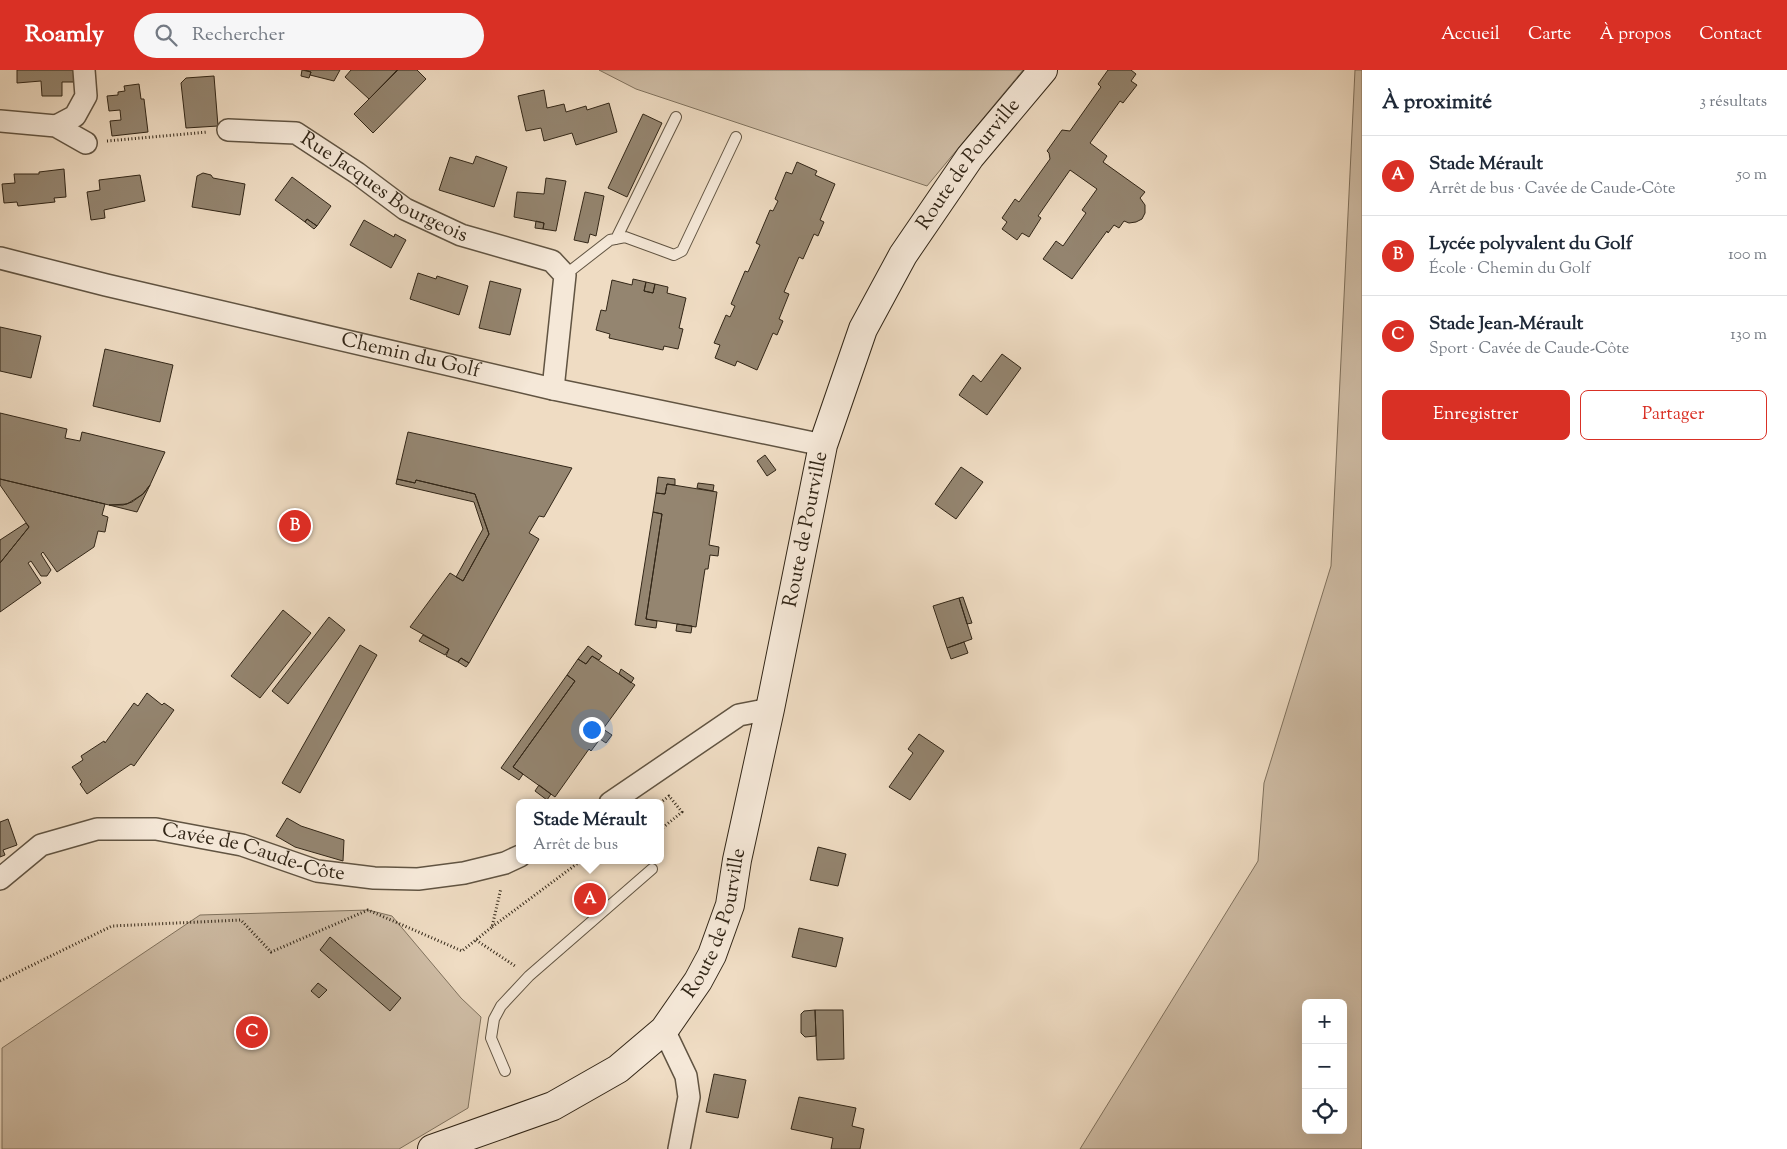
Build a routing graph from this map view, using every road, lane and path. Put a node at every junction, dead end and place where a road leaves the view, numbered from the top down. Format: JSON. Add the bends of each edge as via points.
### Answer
{"nodes":[{"id":1,"x":84,"y":70,"type":"edge"},
{"id":2,"x":1043,"y":70,"type":"edge"},
{"id":3,"x":676,"y":117,"type":"dead end"},
{"id":4,"x":0,"y":121,"type":"edge"},
{"id":5,"x":56,"y":126,"type":"junction"},
{"id":6,"x":228,"y":130,"type":"joint"},
{"id":7,"x":736,"y":136,"type":"dead end"},
{"id":8,"x":86,"y":142,"type":"joint"},
{"id":9,"x":616,"y":239,"type":"junction"},
{"id":10,"x":0,"y":258,"type":"edge"},
{"id":11,"x":565,"y":275,"type":"junction"},
{"id":12,"x":553,"y":389,"type":"junction"},
{"id":13,"x":823,"y":445,"type":"junction"},
{"id":14,"x":770,"y":710,"type":"junction"},
{"id":15,"x":616,"y":799,"type":"edge"},
{"id":16,"x":664,"y":800,"type":"edge"},
{"id":17,"x":664,"y":827,"type":"edge"},
{"id":18,"x":512,"y":860,"type":"edge"},
{"id":19,"x":577,"y":864,"type":"edge"},
{"id":20,"x":652,"y":869,"type":"dead end"},
{"id":21,"x":0,"y":879,"type":"edge"},
{"id":22,"x":492,"y":927,"type":"junction"},
{"id":23,"x":476,"y":940,"type":"junction"},
{"id":24,"x":529,"y":976,"type":"junction"},
{"id":25,"x":0,"y":981,"type":"edge"},
{"id":26,"x":664,"y":1030,"type":"junction"},
{"id":27,"x":505,"y":1071,"type":"dead end"},
{"id":28,"x":432,"y":1149,"type":"edge"},
{"id":29,"x":679,"y":1149,"type":"edge"}],
"edges":[{"from":1,"to":5,"type":"street","via":[[86,96],[74,116]]},
{"from":2,"to":13,"type":"main road","name":"Route de Pourville","via":[[970,158],[903,256],[864,329]]},
{"from":3,"to":9,"type":"lane"},
{"from":4,"to":5,"type":"street"},
{"from":5,"to":8,"type":"street"},
{"from":6,"to":8,"type":"path"},
{"from":6,"to":11,"type":"street","name":"Rue Jacques Bourgeois","via":[[296,133],[405,209],[461,235],[552,261]]},
{"from":7,"to":9,"type":"lane","via":[[682,251],[674,255],[625,237]]},
{"from":9,"to":11,"type":"lane","via":[[610,240]]},
{"from":10,"to":12,"type":"street","name":"Chemin du Golf","via":[[106,286]]},
{"from":11,"to":12,"type":"street"},
{"from":12,"to":13,"type":"street","name":"Chemin du Golf"},
{"from":13,"to":14,"type":"main road","name":"Route de Pourville"},
{"from":14,"to":15,"type":"street","via":[[740,715]]},
{"from":14,"to":26,"type":"main road","name":"Route de Pourville","via":[[730,906],[712,955]]},
{"from":16,"to":17,"type":"path","via":[[669,796],[682,812]]},
{"from":18,"to":21,"type":"street","name":"Cavée de Caude-Côte","via":[[464,873],[418,879],[374,878],[317,871],[242,846],[156,829],[97,829],[41,845]]},
{"from":18,"to":22,"type":"path"},
{"from":19,"to":22,"type":"path"},
{"from":20,"to":24,"type":"lane"},
{"from":22,"to":23,"type":"path"},
{"from":23,"to":24,"type":"path"},
{"from":23,"to":25,"type":"path","via":[[462,951],[368,910],[271,952],[241,920],[112,926]]},
{"from":24,"to":27,"type":"lane","via":[[501,1006],[494,1019],[491,1038]]},
{"from":26,"to":28,"type":"main road","name":"Route de Pourville","via":[[618,1069],[553,1106]]},
{"from":26,"to":29,"type":"street","via":[[686,1076],[689,1096]]}]}
